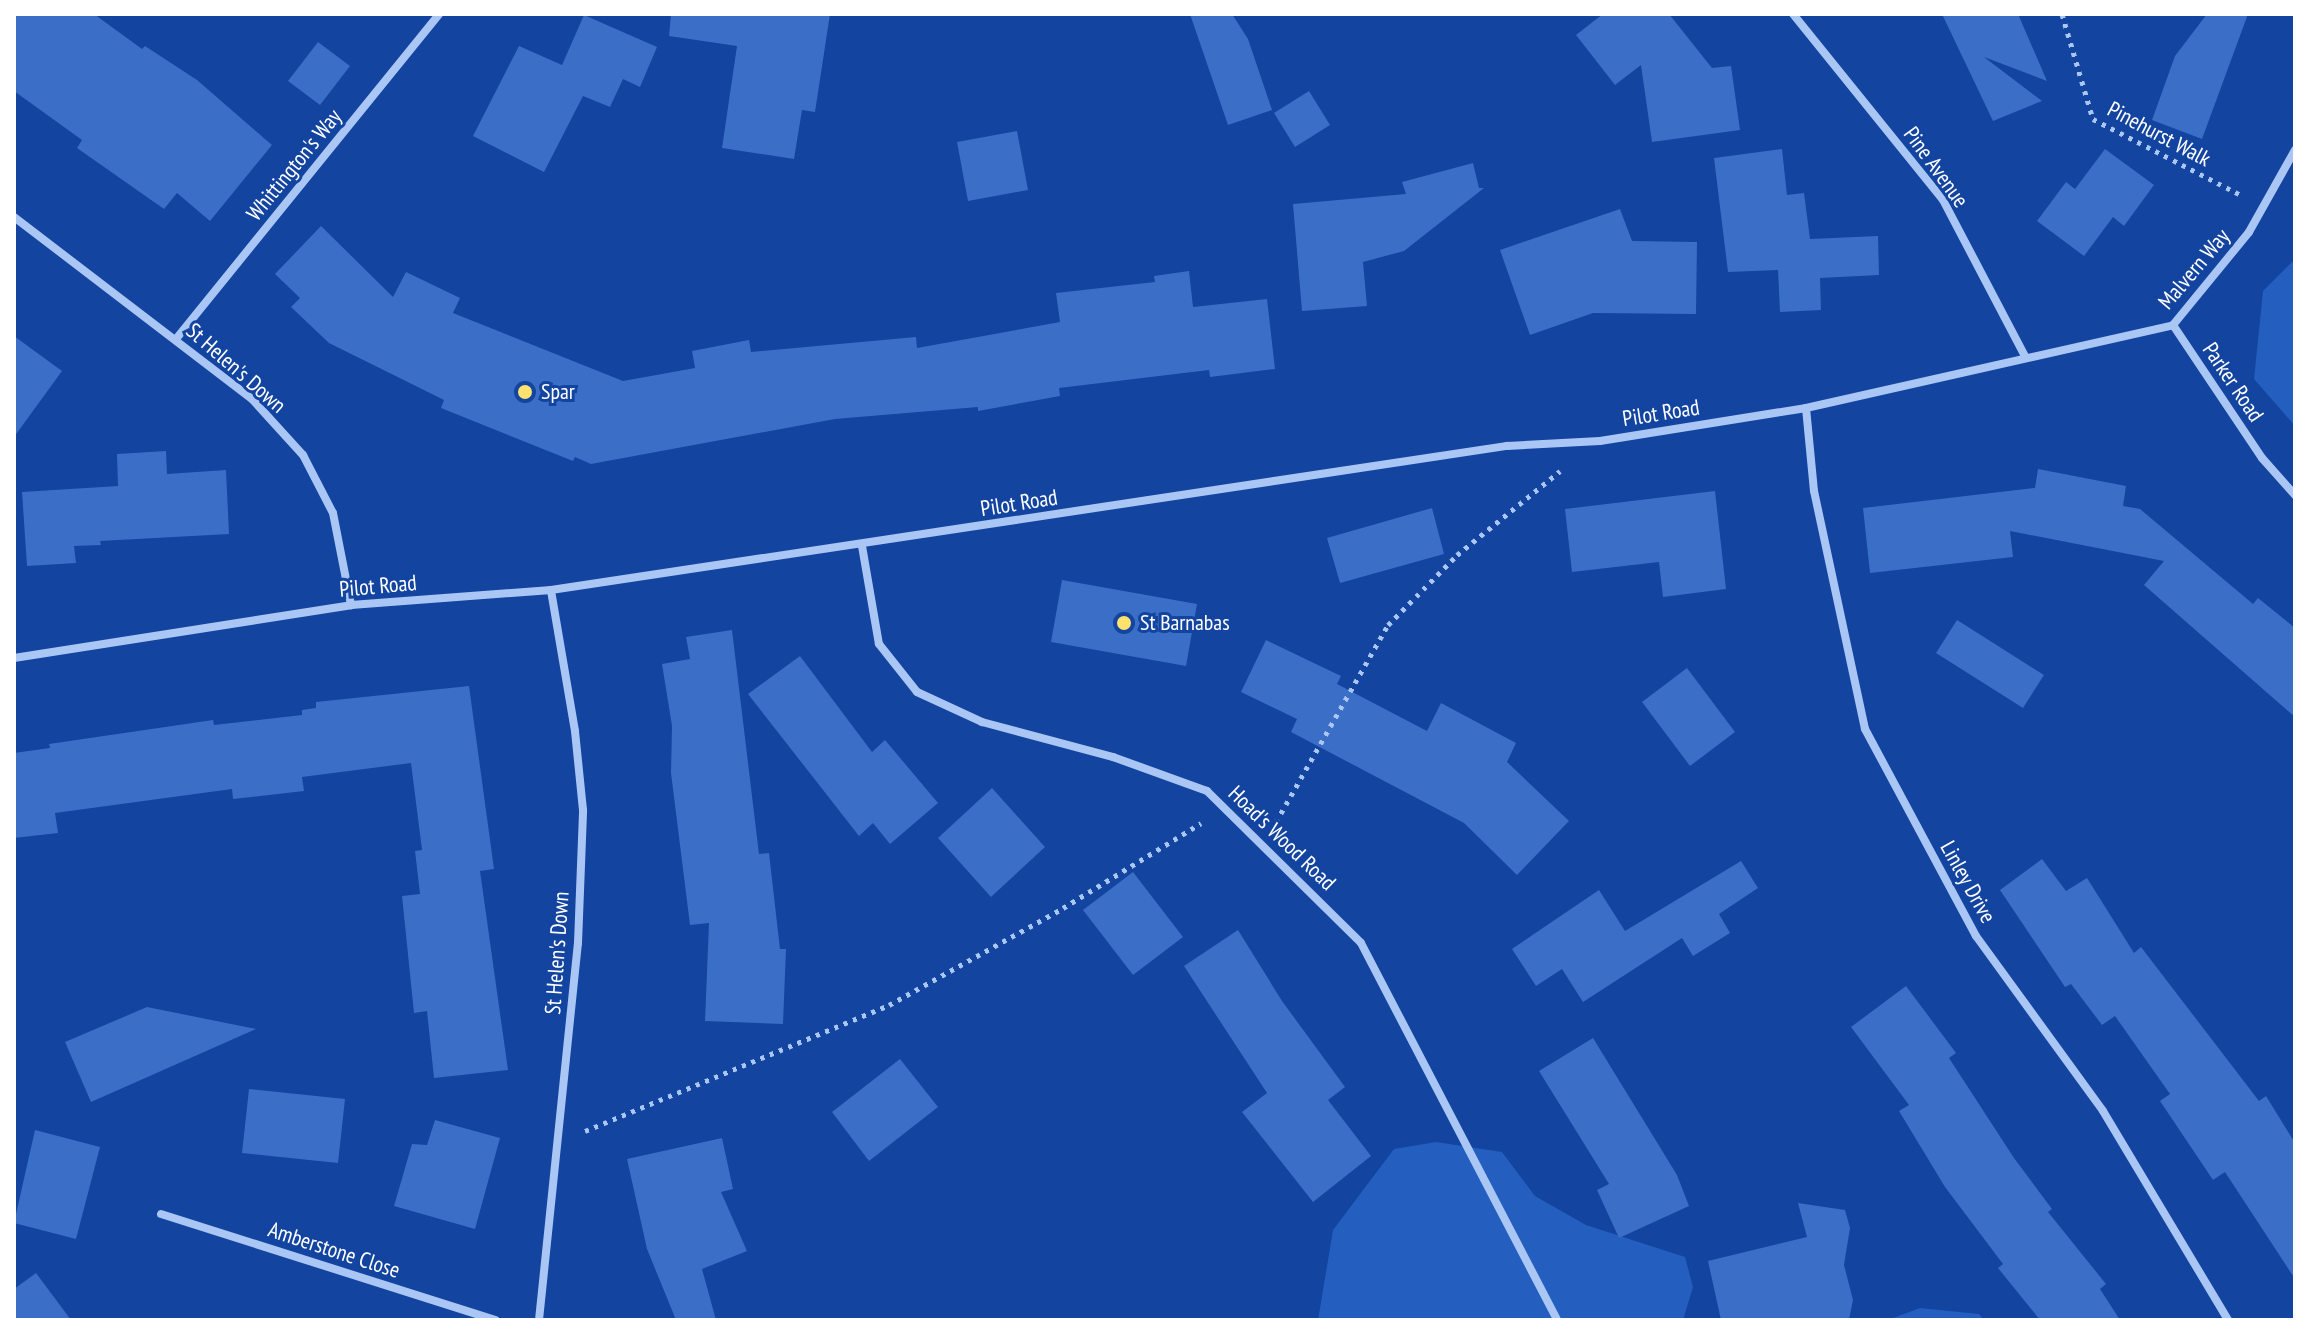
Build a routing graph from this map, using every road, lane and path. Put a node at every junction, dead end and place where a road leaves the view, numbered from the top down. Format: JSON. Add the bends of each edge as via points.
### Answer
{"nodes":[{"id":1,"x":439,"y":14,"type":"edge"},
{"id":2,"x":1793,"y":14,"type":"edge"},
{"id":3,"x":2062,"y":14,"type":"edge"},
{"id":4,"x":2295,"y":150,"type":"edge"},
{"id":5,"x":2263,"y":206,"type":"junction"},
{"id":6,"x":14,"y":217,"type":"edge"},
{"id":7,"x":2173,"y":325,"type":"junction"},
{"id":8,"x":176,"y":339,"type":"junction"},
{"id":9,"x":2025,"y":356,"type":"junction"},
{"id":10,"x":1806,"y":408,"type":"junction"},
{"id":11,"x":1600,"y":441,"type":"junction"},
{"id":12,"x":2295,"y":495,"type":"edge"},
{"id":13,"x":862,"y":546,"type":"junction"},
{"id":14,"x":551,"y":590,"type":"junction"},
{"id":15,"x":351,"y":605,"type":"junction"},
{"id":16,"x":14,"y":658,"type":"edge"},
{"id":17,"x":1226,"y":808,"type":"junction"},
{"id":18,"x":1265,"y":844,"type":"junction"},
{"id":19,"x":559,"y":1141,"type":"junction"},
{"id":20,"x":161,"y":1214,"type":"dead end"},
{"id":21,"x":496,"y":1320,"type":"edge"},
{"id":22,"x":539,"y":1320,"type":"edge"},
{"id":23,"x":1557,"y":1320,"type":"edge"},
{"id":24,"x":2228,"y":1320,"type":"edge"}],
"edges":[{"from":1,"to":8,"type":"street","name":"Whittington's Way"},
{"from":2,"to":9,"type":"street","name":"Pine Avenue","via":[[1943,200]]},
{"from":3,"to":5,"type":"path","name":"Pinehurst Walk","via":[[2093,119]]},
{"from":4,"to":5,"type":"street","name":"Malvern Way"},
{"from":5,"to":7,"type":"street","name":"Malvern Way","via":[[2249,232]]},
{"from":6,"to":8,"type":"street","name":"St Helen's Down"},
{"from":7,"to":9,"type":"street","name":"Malvern Way"},
{"from":7,"to":12,"type":"street","name":"Parker Road","via":[[2262,458]]},
{"from":8,"to":15,"type":"street","name":"St Helen's Down","via":[[252,399],[303,455],[333,513]]},
{"from":9,"to":10,"type":"street","name":"Pilot Road"},
{"from":10,"to":11,"type":"street","name":"Pilot Road"},
{"from":10,"to":24,"type":"street","name":"Linley Drive","via":[[1814,491],[1865,729],[1976,936],[2103,1111]]},
{"from":11,"to":13,"type":"street","name":"Pilot Road","via":[[1507,446]]},
{"from":11,"to":18,"type":"path","via":[[1495,521],[1388,625]]},
{"from":13,"to":14,"type":"street","name":"Pilot Road"},
{"from":13,"to":17,"type":"street","name":"Hoad's Wood Road","via":[[879,644],[917,692],[982,722],[1113,757],[1207,791]]},
{"from":14,"to":15,"type":"street","name":"Pilot Road"},
{"from":14,"to":19,"type":"street","name":"St Helen's Down","via":[[583,810],[578,943]]},
{"from":15,"to":16,"type":"street","name":"Pilot Road"},
{"from":17,"to":18,"type":"street","name":"Hoad's Wood Road"},
{"from":17,"to":19,"type":"path","via":[[1063,908],[889,1005]]},
{"from":18,"to":23,"type":"street","name":"Hoad's Wood Road","via":[[1361,943]]},
{"from":19,"to":22,"type":"street","name":"St Helen's Down"},
{"from":20,"to":21,"type":"street","name":"Amberstone Close"}]}
